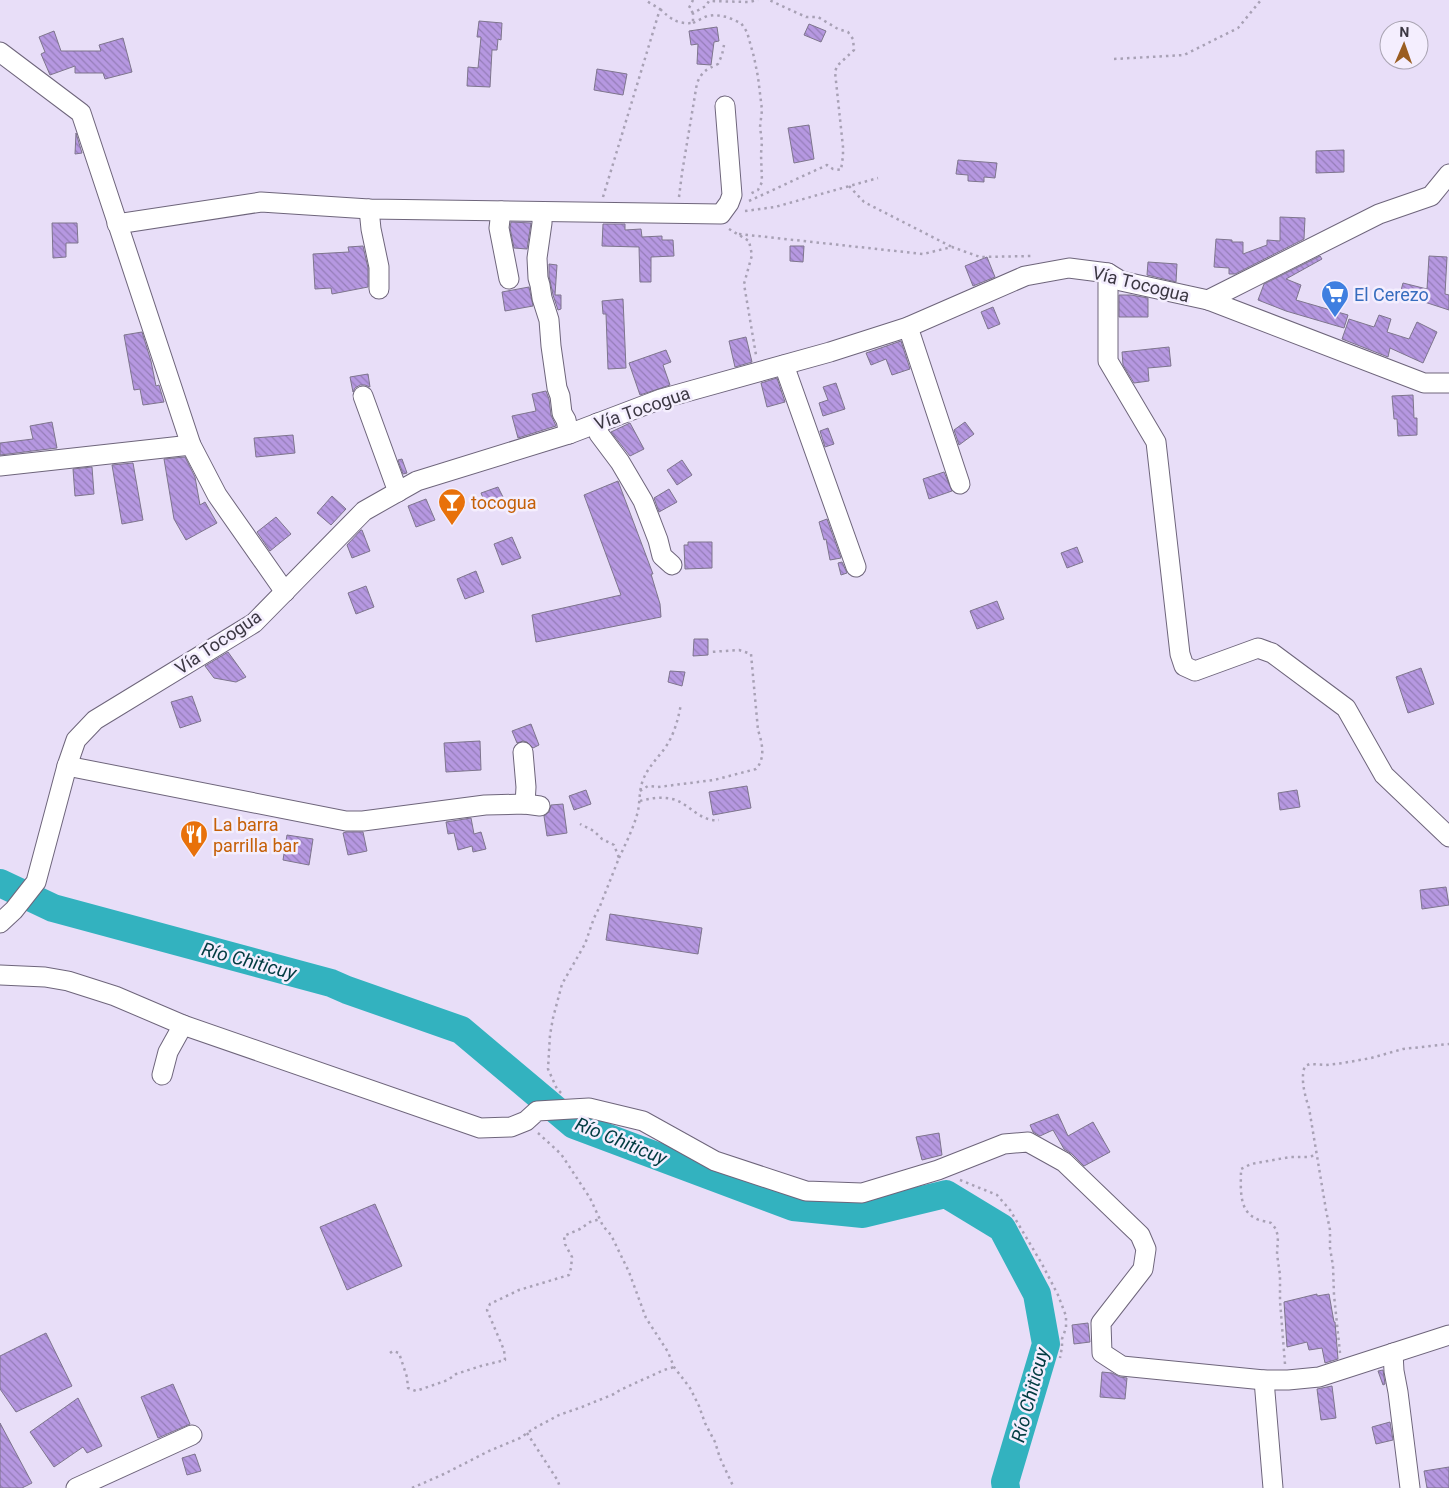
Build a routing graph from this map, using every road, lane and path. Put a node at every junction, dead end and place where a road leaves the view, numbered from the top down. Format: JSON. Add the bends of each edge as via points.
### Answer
{"nodes":[{"id":1,"x":645,"y":0,"type":"edge"},
{"id":2,"x":693,"y":0,"type":"edge"},
{"id":3,"x":758,"y":0,"type":"edge"},
{"id":4,"x":769,"y":0,"type":"edge"},
{"id":5,"x":1261,"y":0,"type":"edge"},
{"id":6,"x":660,"y":9,"type":"junction"},
{"id":7,"x":693,"y":13,"type":"junction"},
{"id":8,"x":693,"y":23,"type":"junction"},
{"id":9,"x":724,"y":45,"type":"dead end"},
{"id":10,"x":0,"y":52,"type":"edge"},
{"id":11,"x":1114,"y":58,"type":"dead end"},
{"id":12,"x":725,"y":106,"type":"dead end"},
{"id":13,"x":1449,"y":174,"type":"edge"},
{"id":14,"x":878,"y":178,"type":"dead end"},
{"id":15,"x":849,"y":186,"type":"junction"},
{"id":16,"x":758,"y":190,"type":"dead end"},
{"id":17,"x":746,"y":202,"type":"dead end"},
{"id":18,"x":369,"y":209,"type":"junction"},
{"id":19,"x":501,"y":211,"type":"junction"},
{"id":20,"x":542,"y":212,"type":"junction"},
{"id":21,"x":598,"y":213,"type":"junction"},
{"id":22,"x":678,"y":214,"type":"junction"},
{"id":23,"x":722,"y":220,"type":"junction"},
{"id":24,"x":117,"y":224,"type":"junction"},
{"id":25,"x":737,"y":234,"type":"junction"},
{"id":26,"x":952,"y":247,"type":"junction"},
{"id":27,"x":1037,"y":256,"type":"dead end"},
{"id":28,"x":1108,"y":273,"type":"junction"},
{"id":29,"x":508,"y":279,"type":"dead end"},
{"id":30,"x":379,"y":289,"type":"dead end"},
{"id":31,"x":1208,"y":300,"type":"junction"},
{"id":32,"x":908,"y":327,"type":"junction"},
{"id":33,"x":784,"y":365,"type":"junction"},
{"id":34,"x":758,"y":372,"type":"junction"},
{"id":35,"x":1449,"y":383,"type":"edge"},
{"id":36,"x":363,"y":396,"type":"dead end"},
{"id":37,"x":597,"y":423,"type":"junction"},
{"id":38,"x":569,"y":434,"type":"junction"},
{"id":39,"x":191,"y":445,"type":"junction"},
{"id":40,"x":0,"y":466,"type":"edge"},
{"id":41,"x":960,"y":484,"type":"dead end"},
{"id":42,"x":398,"y":492,"type":"junction"},
{"id":43,"x":672,"y":565,"type":"dead end"},
{"id":44,"x":856,"y":567,"type":"dead end"},
{"id":45,"x":284,"y":592,"type":"junction"},
{"id":46,"x":710,"y":652,"type":"dead end"},
{"id":47,"x":682,"y":704,"type":"dead end"},
{"id":48,"x":523,"y":752,"type":"dead end"},
{"id":49,"x":67,"y":766,"type":"junction"},
{"id":50,"x":640,"y":791,"type":"junction"},
{"id":51,"x":640,"y":801,"type":"junction"},
{"id":52,"x":719,"y":820,"type":"dead end"},
{"id":53,"x":580,"y":824,"type":"dead end"},
{"id":54,"x":1449,"y":837,"type":"edge"},
{"id":55,"x":619,"y":858,"type":"junction"},
{"id":56,"x":0,"y":923,"type":"edge"},
{"id":57,"x":0,"y":975,"type":"edge"},
{"id":58,"x":183,"y":1025,"type":"junction"},
{"id":59,"x":1449,"y":1044,"type":"edge"},
{"id":60,"x":162,"y":1075,"type":"dead end"},
{"id":61,"x":569,"y":1103,"type":"junction"},
{"id":62,"x":526,"y":1121,"type":"junction"},
{"id":63,"x":1317,"y":1155,"type":"junction"},
{"id":64,"x":938,"y":1170,"type":"junction"},
{"id":65,"x":600,"y":1219,"type":"junction"},
{"id":66,"x":1449,"y":1335,"type":"edge"},
{"id":67,"x":390,"y":1353,"type":"dead end"},
{"id":68,"x":1393,"y":1353,"type":"junction"},
{"id":69,"x":1060,"y":1358,"type":"dead end"},
{"id":70,"x":674,"y":1367,"type":"junction"},
{"id":71,"x":1340,"y":1370,"type":"junction"},
{"id":72,"x":1264,"y":1380,"type":"junction"},
{"id":73,"x":1288,"y":1380,"type":"junction"},
{"id":74,"x":527,"y":1433,"type":"junction"},
{"id":75,"x":192,"y":1435,"type":"dead end"},
{"id":76,"x":76,"y":1488,"type":"edge"},
{"id":77,"x":414,"y":1488,"type":"edge"},
{"id":78,"x":560,"y":1488,"type":"edge"},
{"id":79,"x":734,"y":1488,"type":"edge"},
{"id":80,"x":1273,"y":1488,"type":"edge"},
{"id":81,"x":1410,"y":1488,"type":"edge"}],
"edges":[{"from":1,"to":6,"type":"path"},
{"from":2,"to":7,"type":"path","via":[[689,8]]},
{"from":3,"to":7,"type":"path","via":[[709,1]]},
{"from":4,"to":17,"type":"path","via":[[806,17],[818,17],[848,32],[853,39],[854,50],[835,72],[843,156],[841,170],[827,165]]},
{"from":5,"to":11,"type":"path","via":[[1238,28],[1184,55]]},
{"from":6,"to":8,"type":"path","via":[[681,24]]},
{"from":6,"to":21,"type":"path"},
{"from":7,"to":8,"type":"path"},
{"from":8,"to":16,"type":"path","via":[[715,14],[740,23],[747,32],[762,110],[762,182]]},
{"from":9,"to":22,"type":"path","via":[[718,64],[708,68],[697,83],[680,182]]},
{"from":10,"to":24,"type":"street","via":[[81,113]]},
{"from":12,"to":23,"type":"street","via":[[732,195]]},
{"from":13,"to":31,"type":"street","via":[[1431,196],[1379,214]]},
{"from":14,"to":15,"type":"path"},
{"from":15,"to":23,"type":"path"},
{"from":15,"to":26,"type":"path","via":[[864,202]]},
{"from":18,"to":19,"type":"street"},
{"from":18,"to":24,"type":"street","via":[[260,202]]},
{"from":18,"to":30,"type":"street","via":[[379,267]]},
{"from":19,"to":20,"type":"street"},
{"from":19,"to":29,"type":"street","via":[[499,228]]},
{"from":20,"to":21,"type":"street"},
{"from":20,"to":38,"type":"street","via":[[538,278],[549,320],[557,388]]},
{"from":21,"to":22,"type":"street"},
{"from":22,"to":23,"type":"street"},
{"from":23,"to":25,"type":"path"},
{"from":24,"to":39,"type":"street"},
{"from":25,"to":26,"type":"path","via":[[923,254]]},
{"from":25,"to":34,"type":"path","via":[[749,241],[752,255],[744,284]]},
{"from":26,"to":27,"type":"path","via":[[980,257]]},
{"from":28,"to":31,"type":"street","name":"Vía Tocogua","via":[[1121,281]]},
{"from":28,"to":32,"type":"street","name":"Vía Tocogua","via":[[1069,268],[1025,276]]},
{"from":28,"to":54,"type":"street","via":[[1108,361],[1156,442],[1184,666],[1195,671],[1258,648],[1272,653],[1346,708],[1384,775]]},
{"from":31,"to":35,"type":"street","name":"Vía Tocogua","via":[[1424,383]]},
{"from":32,"to":33,"type":"street","name":"Vía Tocogua"},
{"from":32,"to":41,"type":"street"},
{"from":33,"to":34,"type":"street","name":"Vía Tocogua"},
{"from":33,"to":44,"type":"street"},
{"from":34,"to":37,"type":"street","name":"Vía Tocogua","via":[[661,399]]},
{"from":36,"to":42,"type":"street"},
{"from":37,"to":38,"type":"street","name":"Vía Tocogua"},
{"from":37,"to":43,"type":"street","via":[[599,434],[643,501],[662,556]]},
{"from":38,"to":42,"type":"street","name":"Vía Tocogua","via":[[417,481]]},
{"from":39,"to":40,"type":"street"},
{"from":39,"to":45,"type":"street","via":[[217,495]]},
{"from":42,"to":45,"type":"street","name":"Vía Tocogua","via":[[364,511]]},
{"from":45,"to":49,"type":"street","name":"Vía Tocogua","via":[[254,623],[94,720],[76,740]]},
{"from":46,"to":50,"type":"path","via":[[738,650],[751,654],[761,764],[756,769],[714,780],[648,786]]},
{"from":47,"to":50,"type":"path","via":[[676,728],[649,767]]},
{"from":48,"to":49,"type":"street","via":[[533,805],[485,805],[363,821],[346,821]]},
{"from":49,"to":56,"type":"street","name":"Vía Tocogua","via":[[36,882]]},
{"from":50,"to":51,"type":"path"},
{"from":51,"to":52,"type":"path","via":[[668,798],[679,801],[704,818]]},
{"from":51,"to":55,"type":"path"},
{"from":53,"to":55,"type":"path","via":[[614,846]]},
{"from":55,"to":61,"type":"path","via":[[585,944],[562,984],[551,1026],[548,1069],[557,1089]]},
{"from":57,"to":58,"type":"street","via":[[68,981],[115,996]]},
{"from":58,"to":60,"type":"street","via":[[168,1052]]},
{"from":58,"to":62,"type":"street","via":[[480,1128],[511,1127]]},
{"from":59,"to":63,"type":"path","via":[[1403,1049],[1343,1063],[1304,1066],[1302,1072]]},
{"from":61,"to":62,"type":"street","via":[[538,1111]]},
{"from":61,"to":64,"type":"street","via":[[643,1121],[715,1161],[806,1191],[862,1194]]},
{"from":62,"to":65,"type":"path","via":[[561,1154]]},
{"from":63,"to":71,"type":"path","via":[[1330,1230]]},
{"from":63,"to":73,"type":"path","via":[[1251,1164],[1241,1170],[1243,1205],[1256,1219],[1271,1222],[1278,1237]]},
{"from":64,"to":69,"type":"path","via":[[997,1195],[1010,1210],[1048,1276],[1066,1316]]},
{"from":64,"to":72,"type":"street","via":[[1004,1144],[1028,1142],[1064,1162],[1140,1235],[1146,1249],[1143,1269],[1101,1323],[1102,1353],[1122,1366]]},
{"from":65,"to":67,"type":"path","via":[[564,1236],[572,1257],[569,1275],[519,1290],[490,1304],[487,1310],[505,1360],[456,1374],[416,1391],[408,1388],[399,1353]]},
{"from":65,"to":70,"type":"path","via":[[626,1265],[646,1318]]},
{"from":66,"to":68,"type":"street"},
{"from":68,"to":71,"type":"street"},
{"from":68,"to":81,"type":"street"},
{"from":70,"to":74,"type":"path","via":[[582,1408],[558,1415]]},
{"from":70,"to":79,"type":"path","via":[[699,1406]]},
{"from":71,"to":73,"type":"street"},
{"from":72,"to":73,"type":"street"},
{"from":72,"to":80,"type":"street"},
{"from":74,"to":77,"type":"path"},
{"from":74,"to":78,"type":"path"},
{"from":75,"to":76,"type":"street"}]}
